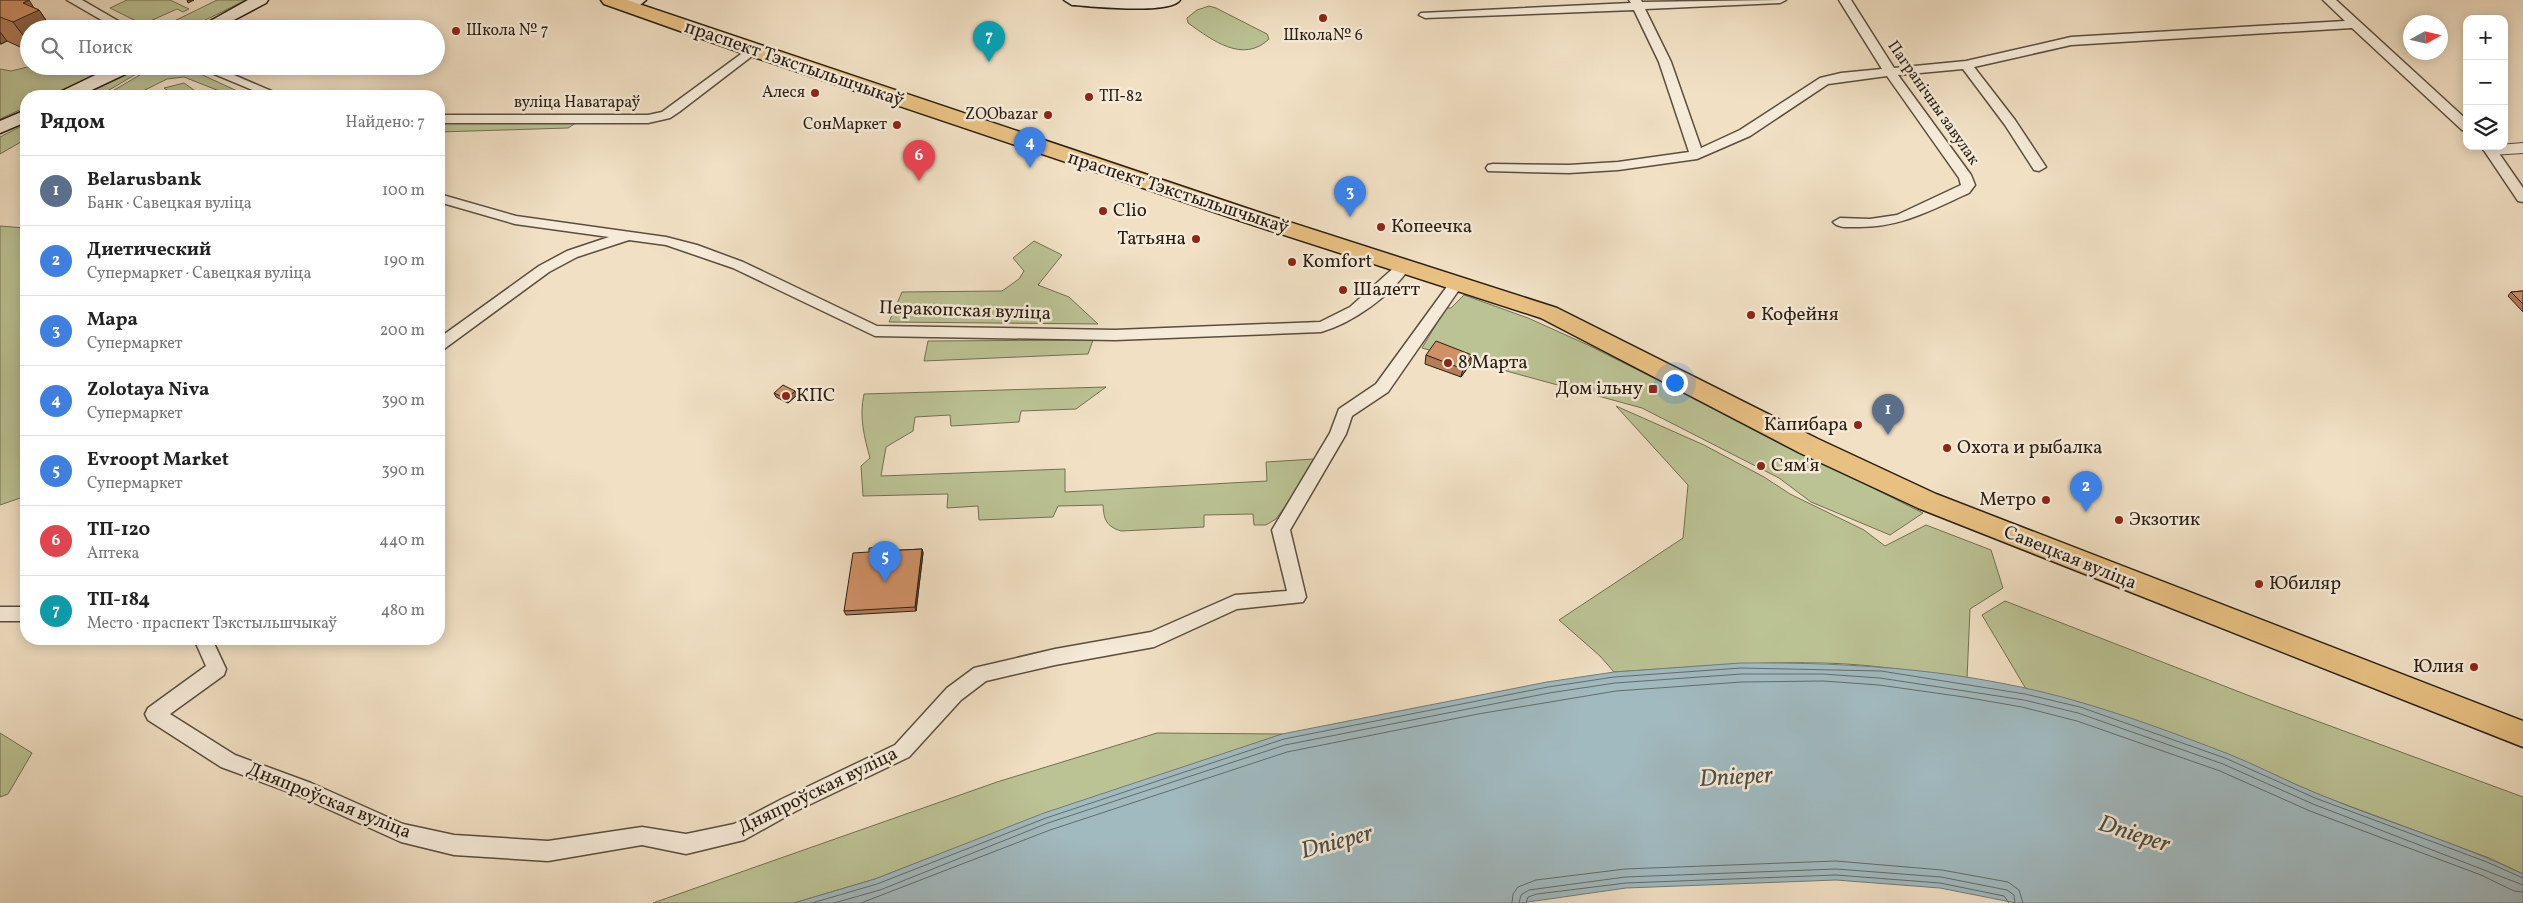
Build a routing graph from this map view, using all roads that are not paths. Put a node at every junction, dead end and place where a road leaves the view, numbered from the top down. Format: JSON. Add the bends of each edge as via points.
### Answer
{"nodes":[{"id":1,"x":73,"y":0,"type":"edge"},
{"id":2,"x":260,"y":0,"type":"edge"},
{"id":3,"x":610,"y":0,"type":"edge"},
{"id":4,"x":1072,"y":0,"type":"edge"},
{"id":5,"x":1172,"y":0,"type":"edge"},
{"id":6,"x":1780,"y":0,"type":"edge"},
{"id":7,"x":1845,"y":0,"type":"edge"},
{"id":8,"x":2329,"y":0,"type":"edge"},
{"id":9,"x":634,"y":3,"type":"edge"},
{"id":10,"x":1636,"y":3,"type":"edge"},
{"id":11,"x":1425,"y":15,"type":"dead end"},
{"id":12,"x":110,"y":20,"type":"edge"},
{"id":13,"x":221,"y":20,"type":"edge"},
{"id":14,"x":2356,"y":24,"type":"junction"},
{"id":15,"x":752,"y":50,"type":"junction"},
{"id":16,"x":1966,"y":65,"type":"junction"},
{"id":17,"x":1890,"y":72,"type":"junction"},
{"id":18,"x":109,"y":75,"type":"edge"},
{"id":19,"x":224,"y":75,"type":"edge"},
{"id":20,"x":78,"y":90,"type":"edge"},
{"id":21,"x":262,"y":90,"type":"edge"},
{"id":22,"x":20,"y":118,"type":"edge"},
{"id":23,"x":445,"y":119,"type":"edge"},
{"id":24,"x":2463,"y":124,"type":"edge"},
{"id":25,"x":0,"y":128,"type":"edge"},
{"id":26,"x":2508,"y":148,"type":"edge"},
{"id":27,"x":2523,"y":148,"type":"edge"},
{"id":28,"x":2490,"y":150,"type":"edge"},
{"id":29,"x":1697,"y":155,"type":"junction"},
{"id":30,"x":2039,"y":167,"type":"dead end"},
{"id":31,"x":1493,"y":168,"type":"dead end"},
{"id":32,"x":2523,"y":198,"type":"edge"},
{"id":33,"x":445,"y":200,"type":"edge"},
{"id":34,"x":1840,"y":222,"type":"dead end"},
{"id":35,"x":629,"y":236,"type":"junction"},
{"id":36,"x":1403,"y":267,"type":"junction"},
{"id":37,"x":1456,"y":284,"type":"junction"},
{"id":38,"x":1549,"y":313,"type":"joint"},
{"id":39,"x":445,"y":341,"type":"edge"},
{"id":40,"x":0,"y":614,"type":"edge"},
{"id":41,"x":20,"y":614,"type":"edge"},
{"id":42,"x":206,"y":645,"type":"edge"},
{"id":43,"x":2523,"y":734,"type":"edge"}],
"edges":[{"from":1,"to":12,"type":"street"},
{"from":2,"to":13,"type":"main road"},
{"from":3,"to":9,"type":"main road","name":"праспект Тэкстыльшчыкаў"},
{"from":4,"to":5,"type":"main road","via":[[1135,6]]},
{"from":6,"to":10,"type":"street"},
{"from":7,"to":17,"type":"street","name":"Пагранічны завулак"},
{"from":8,"to":14,"type":"street"},
{"from":9,"to":15,"type":"main road","name":"праспект Тэкстыльшчыкаў"},
{"from":10,"to":11,"type":"street"},
{"from":10,"to":29,"type":"street","via":[[1665,62]]},
{"from":14,"to":16,"type":"street","via":[[2071,41]]},
{"from":14,"to":24,"type":"street"},
{"from":15,"to":23,"type":"street","name":"вуліца Наватараў","via":[[666,115],[648,119]]},
{"from":15,"to":36,"type":"main road","name":"праспект Тэкстыльшчыкаў"},
{"from":16,"to":17,"type":"street"},
{"from":16,"to":30,"type":"street"},
{"from":17,"to":29,"type":"street","via":[[1824,81],[1745,133]]},
{"from":17,"to":34,"type":"street","name":"Пагранічны завулак","via":[[1968,185],[1964,190],[1900,219]]},
{"from":18,"to":20,"type":"main road"},
{"from":19,"to":21,"type":"street"},
{"from":22,"to":25,"type":"main road"},
{"from":26,"to":27,"type":"street"},
{"from":28,"to":32,"type":"street"},
{"from":29,"to":31,"type":"street","via":[[1562,170]]},
{"from":33,"to":35,"type":"street","name":"Перакопская вуліца","via":[[515,220]]},
{"from":35,"to":36,"type":"street","name":"Перакопская вуліца","via":[[666,241],[713,254],[875,331],[1116,335],[1321,327],[1340,322],[1357,311]]},
{"from":35,"to":39,"type":"street","via":[[572,254],[551,265]]},
{"from":36,"to":37,"type":"main road","name":"праспект Тэкстыльшчыкаў"},
{"from":37,"to":38,"type":"main road","name":"праспект Тэкстыльшчыкаў"},
{"from":37,"to":42,"type":"street","name":"Дняпроўская вуліца","via":[[1382,388],[1345,413],[1338,434],[1282,530],[1297,597],[1236,602],[1154,640],[981,674],[954,694],[902,751],[789,804],[737,833],[686,844],[642,836],[548,851],[454,845],[401,833],[304,789],[228,761],[155,714],[217,669]]},
{"from":38,"to":43,"type":"main road","name":"Савецкая вуліца","via":[[1809,446],[1927,501]]},
{"from":40,"to":41,"type":"street"}]}
